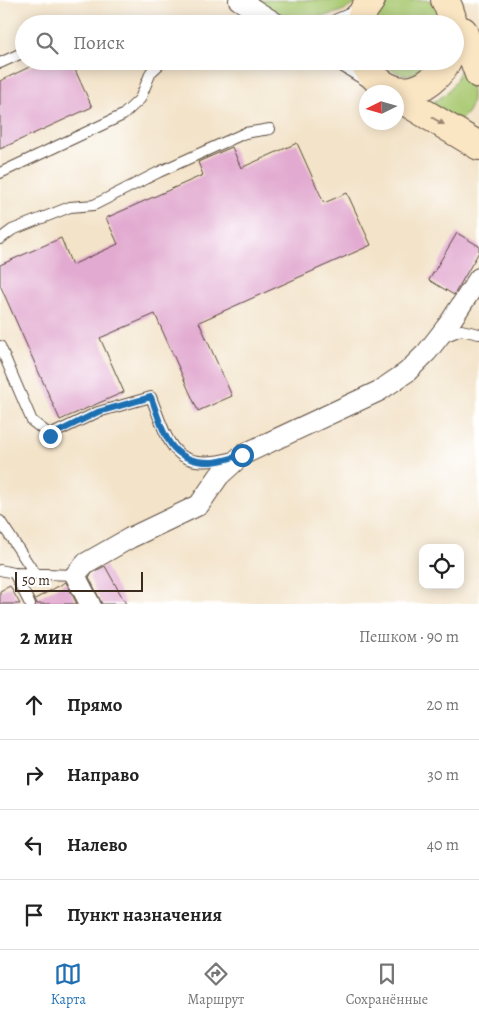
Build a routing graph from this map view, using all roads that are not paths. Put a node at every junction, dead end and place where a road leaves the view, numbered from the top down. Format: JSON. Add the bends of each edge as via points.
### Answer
{"nodes":[{"id":1,"x":239,"y":0,"type":"edge"},
{"id":2,"x":371,"y":0,"type":"edge"},
{"id":3,"x":445,"y":0,"type":"edge"},
{"id":4,"x":456,"y":12,"type":"edge"},
{"id":5,"x":259,"y":15,"type":"edge"},
{"id":6,"x":355,"y":15,"type":"edge"},
{"id":7,"x":364,"y":15,"type":"edge"},
{"id":8,"x":464,"y":34,"type":"edge"},
{"id":9,"x":15,"y":56,"type":"edge"},
{"id":10,"x":0,"y":64,"type":"edge"},
{"id":11,"x":152,"y":70,"type":"edge"},
{"id":12,"x":357,"y":70,"type":"edge"},
{"id":13,"x":368,"y":70,"type":"edge"},
{"id":14,"x":452,"y":70,"type":"edge"},
{"id":15,"x":479,"y":74,"type":"edge"},
{"id":16,"x":381,"y":85,"type":"edge"},
{"id":17,"x":383,"y":85,"type":"edge"},
{"id":18,"x":404,"y":90,"type":"edge"},
{"id":19,"x":404,"y":99,"type":"edge"},
{"id":20,"x":270,"y":129,"type":"dead end"},
{"id":21,"x":479,"y":146,"type":"edge"},
{"id":22,"x":0,"y":173,"type":"edge"},
{"id":23,"x":0,"y":239,"type":"edge"},
{"id":24,"x":479,"y":278,"type":"edge"},
{"id":25,"x":479,"y":334,"type":"edge"},
{"id":26,"x":436,"y":341,"type":"junction"},
{"id":27,"x":0,"y":346,"type":"edge"},
{"id":28,"x":242,"y":455,"type":"junction"},
{"id":29,"x":0,"y":521,"type":"edge"},
{"id":30,"x":0,"y":570,"type":"edge"},
{"id":31,"x":14,"y":573,"type":"junction"},
{"id":32,"x":35,"y":574,"type":"junction"},
{"id":33,"x":75,"y":575,"type":"junction"},
{"id":34,"x":30,"y":604,"type":"edge"},
{"id":35,"x":90,"y":604,"type":"edge"}],
"edges":[{"from":1,"to":5,"type":"street"},
{"from":2,"to":6,"type":"street"},
{"from":2,"to":7,"type":"street"},
{"from":3,"to":4,"type":"street"},
{"from":8,"to":15,"type":"street"},
{"from":9,"to":10,"type":"lane"},
{"from":11,"to":22,"type":"lane","via":[[140,98],[123,115]]},
{"from":12,"to":16,"type":"street"},
{"from":13,"to":17,"type":"street"},
{"from":14,"to":18,"type":"street","via":[[426,88]]},
{"from":19,"to":21,"type":"street","one_way":true},
{"from":20,"to":23,"type":"lane","via":[[246,133],[94,205],[70,207],[12,230]]},
{"from":24,"to":26,"type":"street"},
{"from":25,"to":26,"type":"lane","via":[[462,330]]},
{"from":26,"to":28,"type":"street","via":[[407,372],[379,391]]},
{"from":27,"to":28,"type":"lane","via":[[32,421],[50,436],[98,412],[151,397],[173,448],[186,459],[213,462]]},
{"from":28,"to":33,"type":"street","via":[[219,476],[199,505],[122,542],[86,563]]},
{"from":29,"to":32,"type":"lane"},
{"from":30,"to":31,"type":"lane"},
{"from":31,"to":32,"type":"lane"},
{"from":31,"to":34,"type":"lane"},
{"from":32,"to":33,"type":"lane"},
{"from":33,"to":35,"type":"street"}]}
